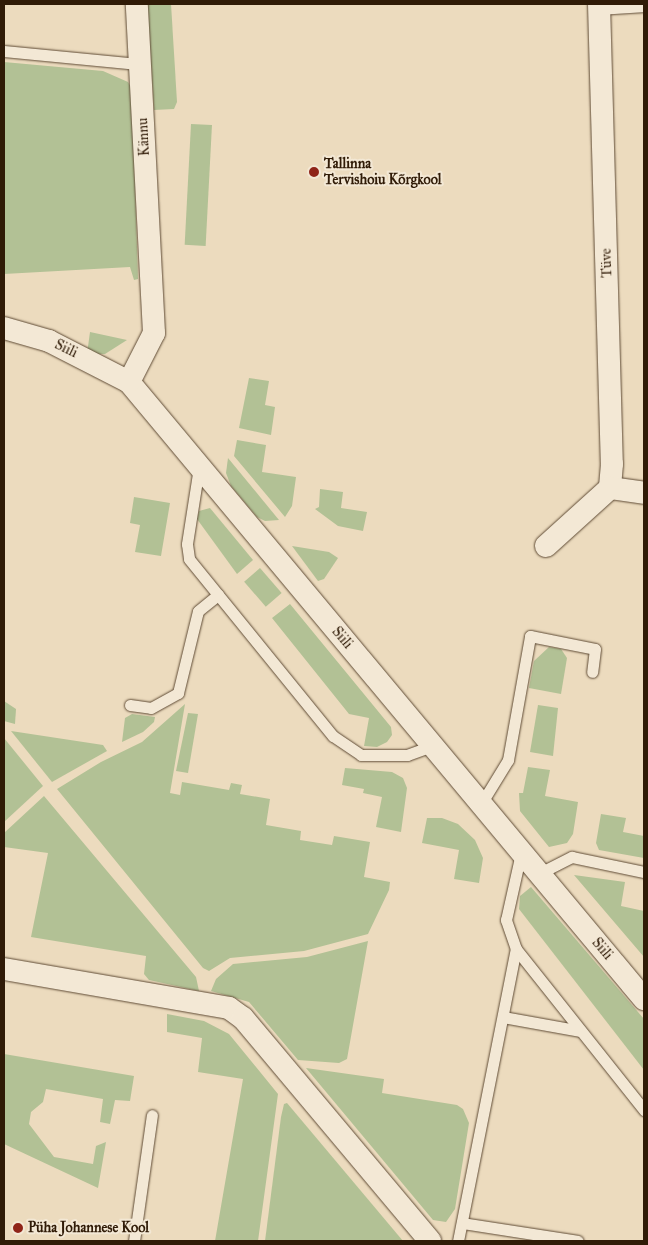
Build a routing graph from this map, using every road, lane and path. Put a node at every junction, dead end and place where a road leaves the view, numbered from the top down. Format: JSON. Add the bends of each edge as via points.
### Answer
{"nodes":[{"id":1,"x":138,"y":4,"type":"edge"},
{"id":2,"x":599,"y":6,"type":"edge"},
{"id":3,"x":644,"y":6,"type":"edge"},
{"id":4,"x":4,"y":51,"type":"edge"},
{"id":5,"x":140,"y":64,"type":"junction"},
{"id":6,"x":4,"y":328,"type":"edge"},
{"id":7,"x":129,"y":382,"type":"junction"},
{"id":8,"x":199,"y":467,"type":"junction"},
{"id":9,"x":610,"y":488,"type":"junction"},
{"id":10,"x":644,"y":493,"type":"edge"},
{"id":11,"x":546,"y":546,"type":"dead end"},
{"id":12,"x":218,"y":595,"type":"junction"},
{"id":13,"x":592,"y":672,"type":"dead end"},
{"id":14,"x":130,"y":705,"type":"dead end"},
{"id":15,"x":432,"y":746,"type":"junction"},
{"id":16,"x":480,"y":804,"type":"junction"},
{"id":17,"x":521,"y":853,"type":"junction"},
{"id":18,"x":644,"y":872,"type":"edge"},
{"id":19,"x":538,"y":874,"type":"junction"},
{"id":20,"x":516,"y":948,"type":"junction"},
{"id":21,"x":4,"y":970,"type":"edge"},
{"id":22,"x":644,"y":999,"type":"edge"},
{"id":23,"x":502,"y":1017,"type":"junction"},
{"id":24,"x":581,"y":1031,"type":"junction"},
{"id":25,"x":644,"y":1110,"type":"edge"},
{"id":26,"x":152,"y":1115,"type":"dead end"},
{"id":27,"x":462,"y":1223,"type":"junction"},
{"id":28,"x":134,"y":1241,"type":"edge"},
{"id":29,"x":430,"y":1241,"type":"edge"},
{"id":30,"x":458,"y":1241,"type":"edge"},
{"id":31,"x":578,"y":1241,"type":"edge"}],
"edges":[{"from":1,"to":5,"type":"street","name":"Kännu"},
{"from":2,"to":3,"type":"lane"},
{"from":2,"to":9,"type":"street","name":"Tüve","via":[[612,464]]},
{"from":4,"to":5,"type":"lane"},
{"from":5,"to":7,"type":"street","name":"Kännu","via":[[154,333]]},
{"from":6,"to":7,"type":"street","name":"Siili","via":[[48,341]]},
{"from":7,"to":8,"type":"street","name":"Siili"},
{"from":8,"to":12,"type":"lane","via":[[187,544],[189,559]]},
{"from":8,"to":15,"type":"street","name":"Siili"},
{"from":9,"to":10,"type":"street"},
{"from":9,"to":11,"type":"street"},
{"from":12,"to":14,"type":"lane","via":[[198,611],[178,693],[150,708]]},
{"from":12,"to":15,"type":"lane","via":[[332,736],[361,755],[407,755]]},
{"from":13,"to":16,"type":"lane","via":[[595,650],[530,636],[508,760]]},
{"from":15,"to":16,"type":"street","name":"Siili"},
{"from":16,"to":17,"type":"street","name":"Siili"},
{"from":17,"to":19,"type":"street","name":"Siili"},
{"from":17,"to":20,"type":"lane","via":[[506,920]]},
{"from":18,"to":19,"type":"lane","via":[[572,856]]},
{"from":19,"to":22,"type":"street","name":"Siili"},
{"from":20,"to":23,"type":"lane"},
{"from":20,"to":24,"type":"lane"},
{"from":21,"to":29,"type":"street","via":[[229,1008],[243,1018]]},
{"from":23,"to":24,"type":"lane"},
{"from":23,"to":27,"type":"lane"},
{"from":24,"to":25,"type":"lane"},
{"from":26,"to":28,"type":"lane"},
{"from":27,"to":30,"type":"lane"},
{"from":27,"to":31,"type":"lane"}]}
